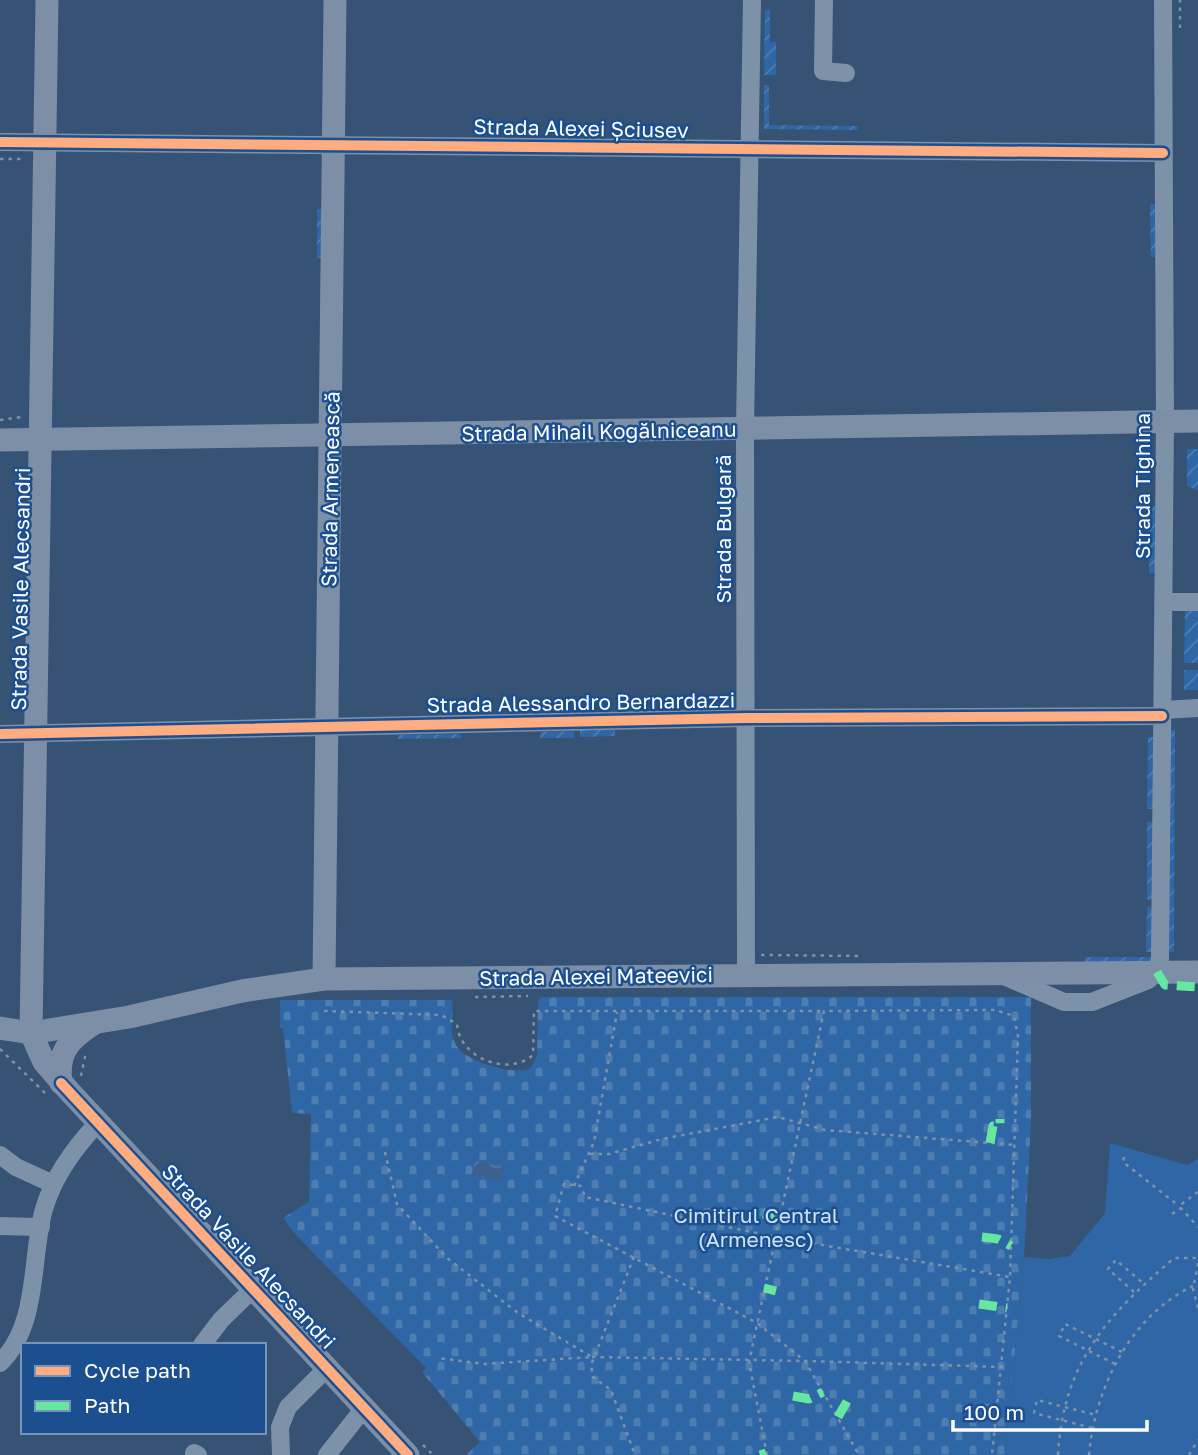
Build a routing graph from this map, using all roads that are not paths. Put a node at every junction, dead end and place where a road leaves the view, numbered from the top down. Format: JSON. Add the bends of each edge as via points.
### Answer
{"nodes":[{"id":1,"x":47,"y":0,"type":"edge"},
{"id":2,"x":335,"y":0,"type":"edge"},
{"id":3,"x":752,"y":0,"type":"edge"},
{"id":4,"x":824,"y":0,"type":"edge"},
{"id":5,"x":1163,"y":0,"type":"edge"},
{"id":6,"x":846,"y":73,"type":"dead end"},
{"id":7,"x":0,"y":142,"type":"edge"},
{"id":8,"x":44,"y":142,"type":"junction"},
{"id":9,"x":334,"y":145,"type":"junction"},
{"id":10,"x":748,"y":148,"type":"junction"},
{"id":11,"x":1163,"y":153,"type":"junction"},
{"id":12,"x":1198,"y":421,"type":"edge"},
{"id":13,"x":1165,"y":422,"type":"junction"},
{"id":14,"x":745,"y":427,"type":"junction"},
{"id":15,"x":330,"y":437,"type":"junction"},
{"id":16,"x":41,"y":439,"type":"junction"},
{"id":17,"x":0,"y":440,"type":"edge"},
{"id":18,"x":1164,"y":602,"type":"junction"},
{"id":19,"x":1198,"y":602,"type":"edge"},
{"id":20,"x":1198,"y":708,"type":"edge"},
{"id":21,"x":1163,"y":713,"type":"junction"},
{"id":22,"x":746,"y":718,"type":"junction"},
{"id":23,"x":327,"y":726,"type":"junction"},
{"id":24,"x":0,"y":734,"type":"edge"},
{"id":25,"x":38,"y":734,"type":"junction"},
{"id":26,"x":1157,"y":972,"type":"junction"},
{"id":27,"x":1198,"y":972,"type":"edge"},
{"id":28,"x":746,"y":975,"type":"junction"},
{"id":29,"x":324,"y":979,"type":"junction"},
{"id":30,"x":0,"y":1028,"type":"edge"},
{"id":31,"x":93,"y":1031,"type":"junction"},
{"id":32,"x":31,"y":1033,"type":"junction"},
{"id":33,"x":63,"y":1086,"type":"junction"},
{"id":34,"x":98,"y":1123,"type":"junction"},
{"id":35,"x":0,"y":1155,"type":"edge"},
{"id":36,"x":53,"y":1184,"type":"junction"},
{"id":37,"x":0,"y":1226,"type":"edge"},
{"id":38,"x":41,"y":1227,"type":"junction"},
{"id":39,"x":253,"y":1289,"type":"junction"},
{"id":40,"x":204,"y":1343,"type":"edge"},
{"id":41,"x":0,"y":1363,"type":"edge"},
{"id":42,"x":327,"y":1368,"type":"junction"},
{"id":43,"x":364,"y":1408,"type":"junction"},
{"id":44,"x":415,"y":1449,"type":"edge"},
{"id":45,"x":277,"y":1453,"type":"edge"},
{"id":46,"x":327,"y":1455,"type":"edge"}],
"edges":[{"from":1,"to":8,"type":"main road","name":"Strada Vasile Alecsandri"},
{"from":2,"to":9,"type":"main road","name":"Strada Armenească"},
{"from":3,"to":10,"type":"street","name":"Strada Bulgară"},
{"from":4,"to":6,"type":"street","via":[[823,71]]},
{"from":5,"to":11,"type":"street","name":"Strada Tighina"},
{"from":7,"to":8,"type":"street","name":"Strada Alexei Șciusev"},
{"from":8,"to":9,"type":"street","name":"Strada Alexei Șciusev"},
{"from":8,"to":16,"type":"main road","name":"Strada Vasile Alecsandri"},
{"from":9,"to":10,"type":"street","name":"Strada Alexei Șciusev"},
{"from":9,"to":15,"type":"main road","name":"Strada Armenească"},
{"from":10,"to":11,"type":"street","name":"Strada Alexei Șciusev"},
{"from":10,"to":14,"type":"street","name":"Strada Bulgară"},
{"from":11,"to":13,"type":"street","name":"Strada Tighina"},
{"from":12,"to":13,"type":"main road","name":"Strada Mihail Kogălniceanu"},
{"from":13,"to":14,"type":"main road","name":"Strada Mihail Kogălniceanu"},
{"from":13,"to":18,"type":"street","name":"Strada Tighina"},
{"from":14,"to":15,"type":"main road","name":"Strada Mihail Kogălniceanu"},
{"from":14,"to":22,"type":"street","name":"Strada Bulgară"},
{"from":15,"to":16,"type":"main road","name":"Strada Mihail Kogălniceanu"},
{"from":15,"to":23,"type":"main road","name":"Strada Armenească"},
{"from":16,"to":17,"type":"main road","name":"Strada Mihail Kogălniceanu"},
{"from":16,"to":25,"type":"main road","name":"Strada Vasile Alecsandri"},
{"from":18,"to":19,"type":"street"},
{"from":18,"to":21,"type":"street","name":"Strada Tighina"},
{"from":20,"to":21,"type":"street","name":"Strada Alessandro Bernardazzi"},
{"from":21,"to":22,"type":"street","name":"Strada Alessandro Bernardazzi"},
{"from":21,"to":26,"type":"street","name":"Strada Tighina"},
{"from":22,"to":23,"type":"street","name":"Strada Alessandro Bernardazzi"},
{"from":22,"to":28,"type":"street","name":"Strada Bulgară"},
{"from":23,"to":25,"type":"street","name":"Strada Alessandro Bernardazzi"},
{"from":23,"to":29,"type":"main road","name":"Strada Armenească"},
{"from":24,"to":25,"type":"street","name":"Strada Alessandro Bernardazzi"},
{"from":25,"to":32,"type":"main road","name":"Strada Vasile Alecsandri"},
{"from":26,"to":27,"type":"main road","name":"Strada Alexei Mateevici"},
{"from":26,"to":28,"type":"main road","name":"Strada Alexei Mateevici"},
{"from":28,"to":29,"type":"main road","name":"Strada Alexei Mateevici"},
{"from":29,"to":31,"type":"main road","name":"Strada Alexei Mateevici","via":[[242,991]]},
{"from":30,"to":32,"type":"main road","name":"Strada Alexei Mateevici"},
{"from":31,"to":32,"type":"main road","name":"Strada Alexei Mateevici"},
{"from":31,"to":33,"type":"main road","via":[[78,1033],[64,1048],[60,1058]]},
{"from":32,"to":33,"type":"main road","name":"Strada Vasile Alecsandri","via":[[44,1062]]},
{"from":33,"to":34,"type":"main road","name":"Strada Vasile Alecsandri"},
{"from":34,"to":36,"type":"street","via":[[66,1160]]},
{"from":34,"to":39,"type":"main road","name":"Strada Vasile Alecsandri"},
{"from":35,"to":36,"type":"street"},
{"from":36,"to":38,"type":"street"},
{"from":37,"to":38,"type":"street"},
{"from":38,"to":41,"type":"street","via":[[22,1328]]},
{"from":39,"to":40,"type":"street"},
{"from":39,"to":42,"type":"main road","name":"Strada Vasile Alecsandri"},
{"from":42,"to":43,"type":"main road","name":"Strada Vasile Alecsandri"},
{"from":42,"to":45,"type":"street","via":[[288,1407]]},
{"from":43,"to":44,"type":"main road","name":"Strada Vasile Alecsandri"},
{"from":43,"to":46,"type":"street"}]}
